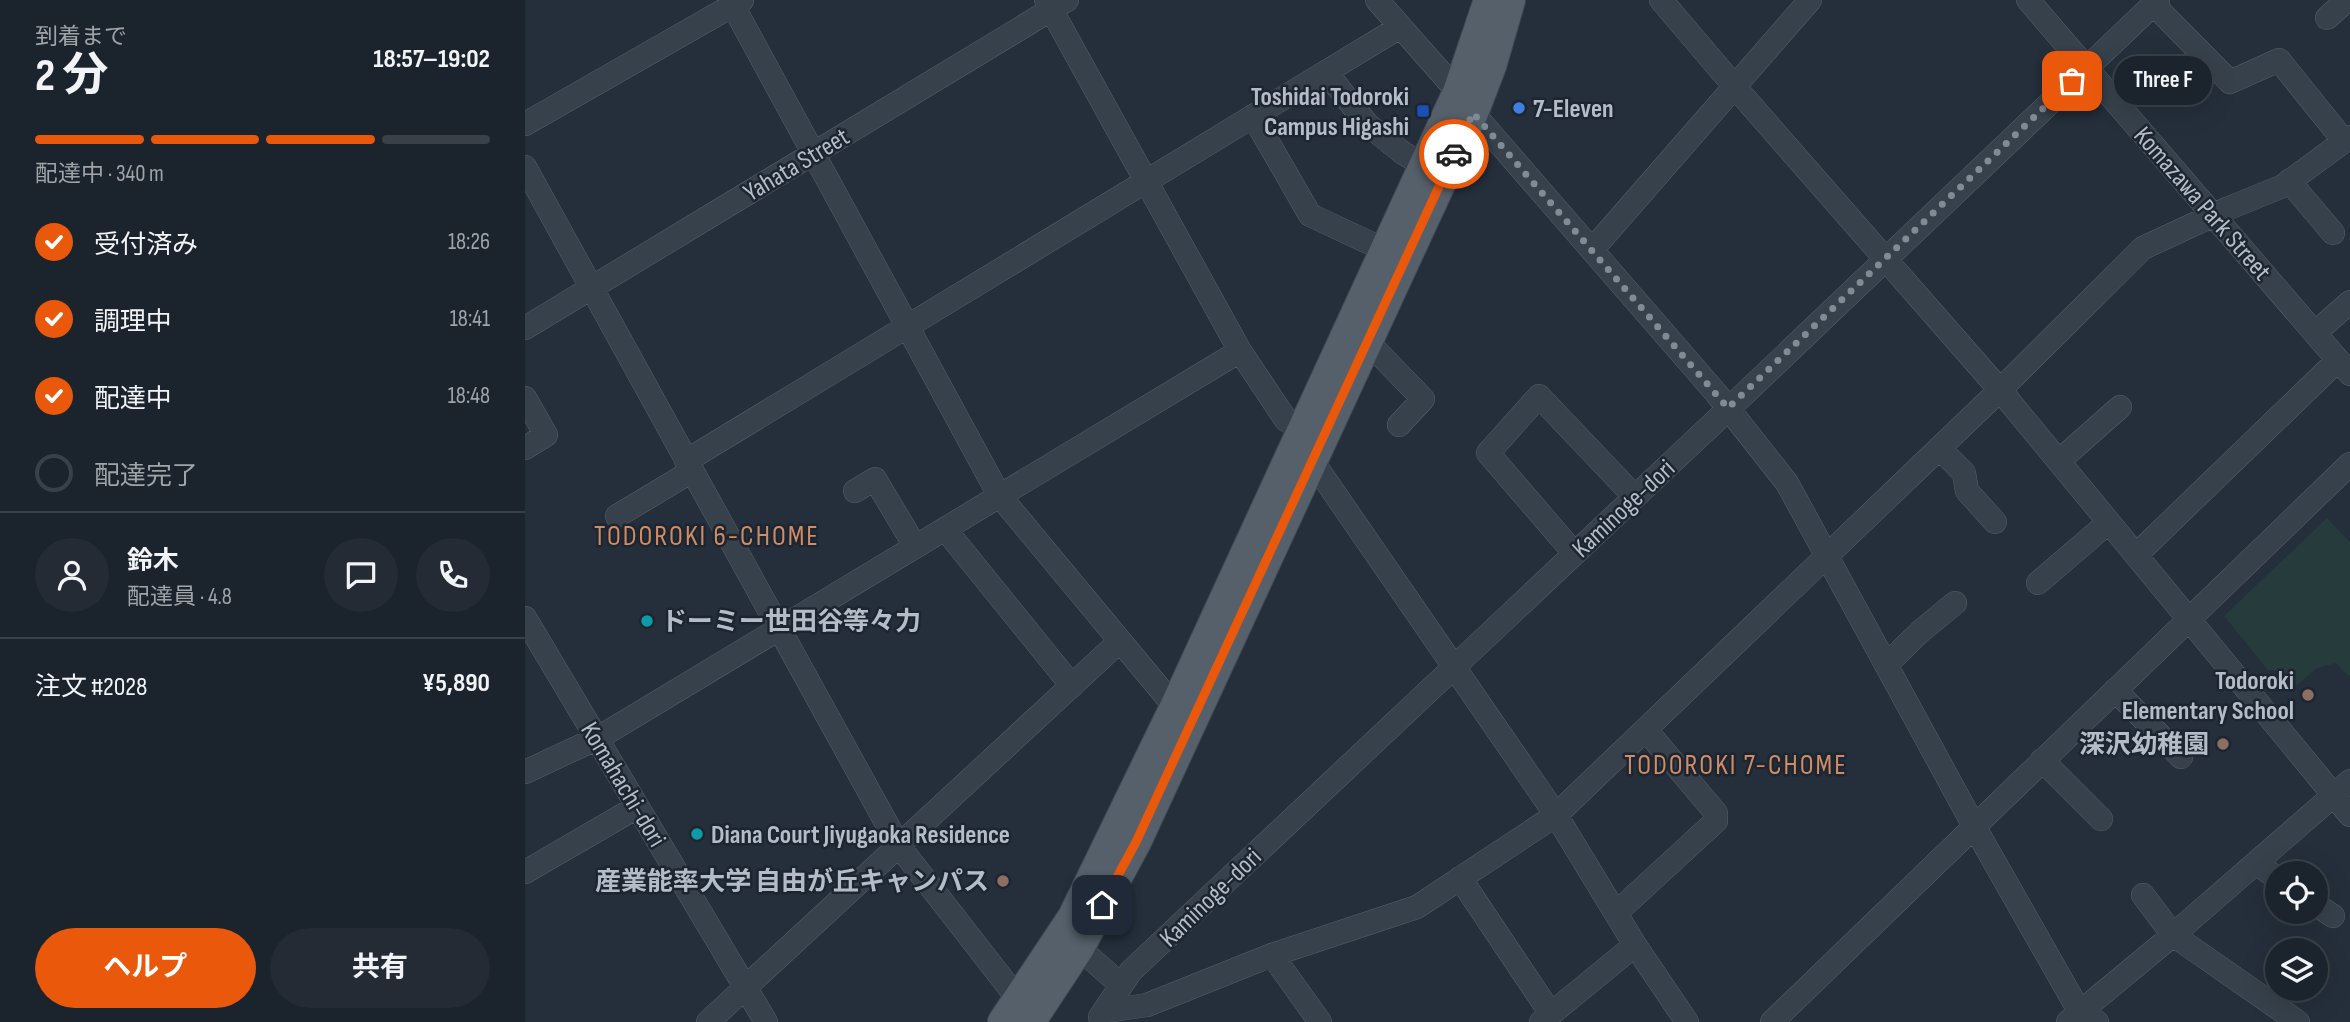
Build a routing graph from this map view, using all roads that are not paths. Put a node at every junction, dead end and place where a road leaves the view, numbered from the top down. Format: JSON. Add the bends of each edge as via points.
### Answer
{"nodes":[{"id":1,"x":1377,"y":0,"type":"edge"},
{"id":2,"x":1489,"y":0,"type":"edge"},
{"id":3,"x":1510,"y":0,"type":"edge"},
{"id":4,"x":1661,"y":0,"type":"edge"},
{"id":5,"x":1810,"y":0,"type":"edge"},
{"id":6,"x":2028,"y":0,"type":"edge"},
{"id":7,"x":2347,"y":0,"type":"edge"},
{"id":8,"x":735,"y":2,"type":"edge"},
{"id":9,"x":2156,"y":2,"type":"edge"},
{"id":10,"x":1054,"y":3,"type":"edge"},
{"id":11,"x":2327,"y":18,"type":"dead end"},
{"id":12,"x":1400,"y":27,"type":"junction"},
{"id":13,"x":2087,"y":68,"type":"junction"},
{"id":14,"x":1326,"y":72,"type":"junction"},
{"id":15,"x":1735,"y":87,"type":"junction"},
{"id":16,"x":1466,"y":103,"type":"junction"},
{"id":17,"x":1253,"y":116,"type":"junction"},
{"id":18,"x":525,"y":124,"type":"edge"},
{"id":19,"x":2347,"y":139,"type":"edge"},
{"id":20,"x":814,"y":153,"type":"junction"},
{"id":21,"x":1423,"y":165,"type":"junction"},
{"id":22,"x":525,"y":167,"type":"edge"},
{"id":23,"x":2290,"y":181,"type":"junction"},
{"id":24,"x":1146,"y":182,"type":"junction"},
{"id":25,"x":2214,"y":215,"type":"junction"},
{"id":26,"x":2333,"y":233,"type":"dead end"},
{"id":27,"x":1385,"y":250,"type":"junction"},
{"id":28,"x":1592,"y":250,"type":"junction"},
{"id":29,"x":1885,"y":259,"type":"junction"},
{"id":30,"x":592,"y":288,"type":"junction"},
{"id":31,"x":2350,"y":302,"type":"edge"},
{"id":32,"x":908,"y":326,"type":"junction"},
{"id":33,"x":525,"y":328,"type":"edge"},
{"id":34,"x":2315,"y":333,"type":"junction"},
{"id":35,"x":1368,"y":342,"type":"junction"},
{"id":36,"x":1240,"y":351,"type":"junction"},
{"id":37,"x":2344,"y":367,"type":"edge"},
{"id":38,"x":2000,"y":390,"type":"junction"},
{"id":39,"x":525,"y":398,"type":"edge"},
{"id":40,"x":2120,"y":407,"type":"dead end"},
{"id":41,"x":1728,"y":408,"type":"junction"},
{"id":42,"x":1399,"y":425,"type":"dead end"},
{"id":43,"x":1303,"y":430,"type":"junction"},
{"id":44,"x":525,"y":448,"type":"edge"},
{"id":45,"x":1939,"y":448,"type":"junction"},
{"id":46,"x":2059,"y":461,"type":"junction"},
{"id":47,"x":1313,"y":462,"type":"junction"},
{"id":48,"x":2350,"y":464,"type":"edge"},
{"id":49,"x":689,"y":466,"type":"junction"},
{"id":50,"x":855,"y":491,"type":"dead end"},
{"id":51,"x":999,"y":495,"type":"junction"},
{"id":52,"x":1635,"y":496,"type":"junction"},
{"id":53,"x":617,"y":516,"type":"dead end"},
{"id":54,"x":1995,"y":522,"type":"dead end"},
{"id":55,"x":2109,"y":522,"type":"junction"},
{"id":56,"x":944,"y":529,"type":"junction"},
{"id":57,"x":915,"y":546,"type":"junction"},
{"id":58,"x":1574,"y":553,"type":"junction"},
{"id":59,"x":2136,"y":555,"type":"junction"},
{"id":60,"x":1827,"y":557,"type":"junction"},
{"id":61,"x":2038,"y":583,"type":"dead end"},
{"id":62,"x":1955,"y":603,"type":"dead end"},
{"id":63,"x":525,"y":618,"type":"edge"},
{"id":64,"x":2189,"y":619,"type":"junction"},
{"id":65,"x":779,"y":628,"type":"junction"},
{"id":66,"x":1120,"y":641,"type":"junction"},
{"id":67,"x":1453,"y":666,"type":"junction"},
{"id":68,"x":1886,"y":666,"type":"junction"},
{"id":69,"x":1072,"y":686,"type":"junction"},
{"id":70,"x":2115,"y":690,"type":"junction"},
{"id":71,"x":1175,"y":707,"type":"junction"},
{"id":72,"x":1646,"y":730,"type":"junction"},
{"id":73,"x":598,"y":738,"type":"junction"},
{"id":74,"x":2181,"y":757,"type":"dead end"},
{"id":75,"x":2042,"y":760,"type":"junction"},
{"id":76,"x":525,"y":772,"type":"edge"},
{"id":77,"x":2342,"y":789,"type":"edge"},
{"id":78,"x":637,"y":807,"type":"junction"},
{"id":79,"x":1556,"y":815,"type":"junction"},
{"id":80,"x":2350,"y":815,"type":"edge"},
{"id":81,"x":2101,"y":819,"type":"dead end"},
{"id":82,"x":1974,"y":826,"type":"junction"},
{"id":83,"x":899,"y":846,"type":"junction"},
{"id":84,"x":2256,"y":863,"type":"junction"},
{"id":85,"x":2265,"y":869,"type":"edge"},
{"id":86,"x":525,"y":872,"type":"edge"},
{"id":87,"x":1460,"y":878,"type":"junction"},
{"id":88,"x":2143,"y":895,"type":"dead end"},
{"id":89,"x":1616,"y":913,"type":"junction"},
{"id":90,"x":2173,"y":935,"type":"junction"},
{"id":91,"x":1636,"y":945,"type":"junction"},
{"id":92,"x":1079,"y":948,"type":"junction"},
{"id":93,"x":1272,"y":955,"type":"junction"},
{"id":94,"x":1121,"y":985,"type":"junction"},
{"id":95,"x":745,"y":987,"type":"junction"},
{"id":96,"x":1017,"y":1014,"type":"edge"},
{"id":97,"x":1101,"y":1016,"type":"edge"},
{"id":98,"x":1546,"y":1018,"type":"edge"},
{"id":99,"x":2082,"y":1018,"type":"edge"},
{"id":100,"x":708,"y":1022,"type":"edge"},
{"id":101,"x":765,"y":1022,"type":"edge"},
{"id":102,"x":1320,"y":1022,"type":"edge"},
{"id":103,"x":1687,"y":1022,"type":"edge"},
{"id":104,"x":1772,"y":1022,"type":"edge"},
{"id":105,"x":2298,"y":1022,"type":"edge"}],
"edges":[{"from":1,"to":12,"type":"street"},
{"from":2,"to":16,"type":"main road"},
{"from":3,"to":16,"type":"main road","via":[[1491,66]]},
{"from":4,"to":15,"type":"street"},
{"from":5,"to":15,"type":"street"},
{"from":6,"to":13,"type":"street","name":"Komazawa Park Street"},
{"from":7,"to":11,"type":"street"},
{"from":8,"to":18,"type":"street"},
{"from":8,"to":20,"type":"street"},
{"from":9,"to":13,"type":"street","name":"Kaminoge-dori"},
{"from":9,"to":19,"type":"street","via":[[2230,82],[2279,60]]},
{"from":10,"to":20,"type":"street","name":"Yahata Street"},
{"from":10,"to":24,"type":"street"},
{"from":12,"to":14,"type":"street"},
{"from":12,"to":16,"type":"street"},
{"from":13,"to":25,"type":"street","name":"Komazawa Park Street"},
{"from":13,"to":29,"type":"street","name":"Kaminoge-dori"},
{"from":14,"to":17,"type":"street"},
{"from":14,"to":21,"type":"street","via":[[1367,124]]},
{"from":15,"to":28,"type":"street"},
{"from":15,"to":29,"type":"street"},
{"from":16,"to":21,"type":"main road"},
{"from":16,"to":28,"type":"street"},
{"from":16,"to":35,"type":"main road"},
{"from":17,"to":24,"type":"street"},
{"from":17,"to":27,"type":"street","via":[[1310,215]]},
{"from":19,"to":23,"type":"street"},
{"from":20,"to":30,"type":"street","name":"Yahata Street"},
{"from":20,"to":32,"type":"street"},
{"from":21,"to":27,"type":"main road"},
{"from":22,"to":30,"type":"street"},
{"from":23,"to":25,"type":"street"},
{"from":23,"to":26,"type":"street"},
{"from":24,"to":32,"type":"street"},
{"from":24,"to":36,"type":"street"},
{"from":25,"to":34,"type":"street","name":"Komazawa Park Street"},
{"from":25,"to":38,"type":"street","via":[[2143,248]]},
{"from":27,"to":43,"type":"main road"},
{"from":28,"to":41,"type":"street"},
{"from":29,"to":38,"type":"street"},
{"from":29,"to":41,"type":"street","name":"Kaminoge-dori"},
{"from":30,"to":33,"type":"street","name":"Yahata Street"},
{"from":30,"to":49,"type":"street"},
{"from":31,"to":34,"type":"street"},
{"from":32,"to":49,"type":"street"},
{"from":32,"to":51,"type":"street"},
{"from":34,"to":37,"type":"street","name":"Komazawa Park Street"},
{"from":35,"to":42,"type":"street","via":[[1423,399]]},
{"from":35,"to":47,"type":"main road"},
{"from":36,"to":43,"type":"street","via":[[1286,420]]},
{"from":36,"to":51,"type":"street"},
{"from":37,"to":59,"type":"street"},
{"from":38,"to":45,"type":"street"},
{"from":38,"to":46,"type":"street"},
{"from":39,"to":44,"type":"street","via":[[546,436]]},
{"from":40,"to":46,"type":"street"},
{"from":41,"to":52,"type":"street","name":"Kaminoge-dori"},
{"from":41,"to":60,"type":"street","via":[[1787,483]]},
{"from":43,"to":71,"type":"main road"},
{"from":45,"to":54,"type":"street","via":[[1963,473],[1968,491]]},
{"from":45,"to":60,"type":"street"},
{"from":46,"to":55,"type":"street"},
{"from":47,"to":67,"type":"street"},
{"from":47,"to":92,"type":"main road","via":[[1136,842]]},
{"from":48,"to":64,"type":"street"},
{"from":49,"to":53,"type":"street"},
{"from":49,"to":65,"type":"street"},
{"from":50,"to":57,"type":"street","via":[[875,479]]},
{"from":51,"to":56,"type":"street"},
{"from":51,"to":66,"type":"street"},
{"from":52,"to":58,"type":"street","name":"Kaminoge-dori"},
{"from":52,"to":58,"type":"street","via":[[1539,396],[1488,453]]},
{"from":55,"to":59,"type":"street"},
{"from":55,"to":61,"type":"street"},
{"from":56,"to":57,"type":"street"},
{"from":56,"to":69,"type":"street"},
{"from":57,"to":65,"type":"street"},
{"from":58,"to":67,"type":"street","name":"Kaminoge-dori"},
{"from":59,"to":64,"type":"street"},
{"from":60,"to":68,"type":"street"},
{"from":60,"to":72,"type":"street"},
{"from":62,"to":68,"type":"street"},
{"from":63,"to":73,"type":"street","name":"Komahachi-dori"},
{"from":64,"to":70,"type":"street"},
{"from":64,"to":77,"type":"street"},
{"from":65,"to":73,"type":"street"},
{"from":65,"to":83,"type":"street"},
{"from":66,"to":69,"type":"street"},
{"from":66,"to":71,"type":"street"},
{"from":67,"to":79,"type":"street"},
{"from":67,"to":94,"type":"street","name":"Kaminoge-dori"},
{"from":68,"to":82,"type":"street"},
{"from":69,"to":83,"type":"street"},
{"from":70,"to":74,"type":"street"},
{"from":70,"to":75,"type":"street"},
{"from":71,"to":96,"type":"main road","via":[[1073,916]]},
{"from":72,"to":79,"type":"street"},
{"from":72,"to":89,"type":"street","via":[[1716,813],[1716,821]]},
{"from":73,"to":76,"type":"street"},
{"from":73,"to":78,"type":"street","name":"Komahachi-dori"},
{"from":75,"to":81,"type":"street"},
{"from":75,"to":82,"type":"street"},
{"from":77,"to":80,"type":"street"},
{"from":77,"to":84,"type":"street"},
{"from":78,"to":86,"type":"street"},
{"from":78,"to":95,"type":"street","name":"Komahachi-dori"},
{"from":79,"to":87,"type":"street"},
{"from":79,"to":89,"type":"street"},
{"from":82,"to":99,"type":"street"},
{"from":82,"to":104,"type":"street"},
{"from":83,"to":95,"type":"street"},
{"from":83,"to":96,"type":"street"},
{"from":84,"to":85,"type":"street"},
{"from":84,"to":90,"type":"street"},
{"from":87,"to":93,"type":"street","via":[[1417,907]]},
{"from":87,"to":98,"type":"street"},
{"from":88,"to":90,"type":"street"},
{"from":89,"to":91,"type":"street"},
{"from":90,"to":99,"type":"street"},
{"from":90,"to":105,"type":"street"},
{"from":91,"to":98,"type":"street"},
{"from":91,"to":103,"type":"street"},
{"from":92,"to":94,"type":"street"},
{"from":92,"to":96,"type":"main road"},
{"from":93,"to":97,"type":"street","via":[[1147,1005]]},
{"from":93,"to":102,"type":"street"},
{"from":94,"to":97,"type":"street","name":"Kaminoge-dori"},
{"from":95,"to":100,"type":"street"},
{"from":95,"to":101,"type":"street","name":"Komahachi-dori"}]}
